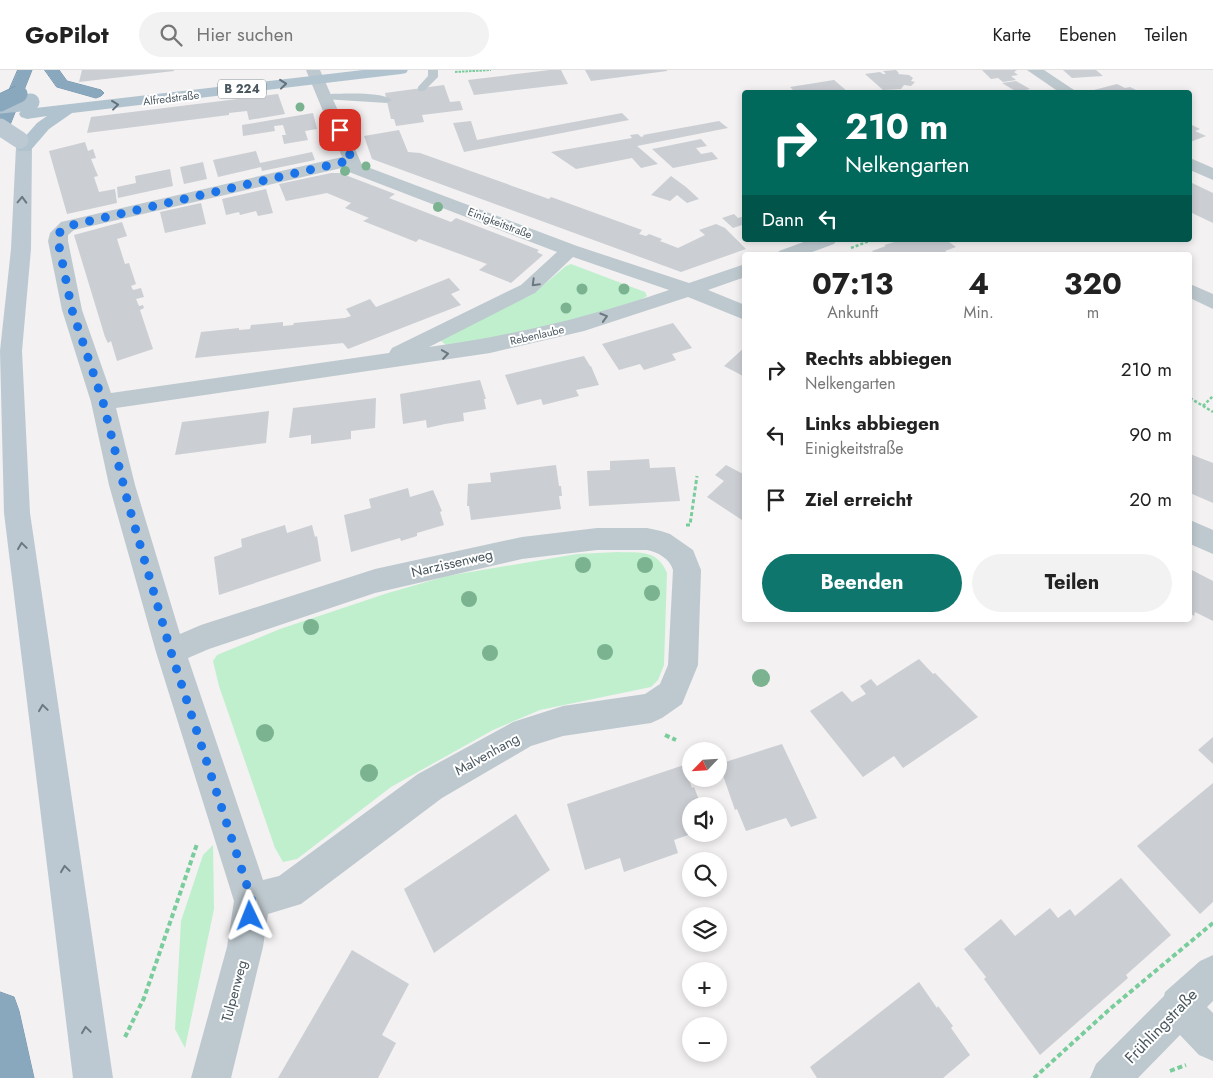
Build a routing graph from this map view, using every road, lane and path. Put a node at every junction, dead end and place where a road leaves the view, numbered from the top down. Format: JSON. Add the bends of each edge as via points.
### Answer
{"nodes":[{"id":1,"x":25,"y":70,"type":"edge"},
{"id":2,"x":282,"y":70,"type":"edge"},
{"id":3,"x":401,"y":70,"type":"edge"},
{"id":4,"x":491,"y":70,"type":"edge"},
{"id":5,"x":1034,"y":70,"type":"edge"},
{"id":6,"x":433,"y":72,"type":"edge"},
{"id":7,"x":316,"y":75,"type":"edge"},
{"id":8,"x":46,"y":76,"type":"edge"},
{"id":9,"x":421,"y":89,"type":"dead end"},
{"id":10,"x":1066,"y":90,"type":"edge"},
{"id":11,"x":96,"y":93,"type":"junction"},
{"id":12,"x":326,"y":97,"type":"junction"},
{"id":13,"x":387,"y":100,"type":"dead end"},
{"id":14,"x":29,"y":108,"type":"junction"},
{"id":15,"x":1,"y":109,"type":"edge"},
{"id":16,"x":66,"y":110,"type":"junction"},
{"id":17,"x":0,"y":129,"type":"edge"},
{"id":18,"x":22,"y":144,"type":"junction"},
{"id":19,"x":352,"y":160,"type":"junction"},
{"id":20,"x":1192,"y":164,"type":"edge"},
{"id":21,"x":1213,"y":175,"type":"edge"},
{"id":22,"x":822,"y":242,"type":"edge"},
{"id":23,"x":570,"y":250,"type":"junction"},
{"id":24,"x":794,"y":252,"type":"edge"},
{"id":25,"x":742,"y":271,"type":"edge"},
{"id":26,"x":690,"y":290,"type":"junction"},
{"id":27,"x":1192,"y":291,"type":"edge"},
{"id":28,"x":1213,"y":302,"type":"edge"},
{"id":29,"x":742,"y":312,"type":"edge"},
{"id":30,"x":380,"y":363,"type":"junction"},
{"id":31,"x":1213,"y":396,"type":"edge"},
{"id":32,"x":1192,"y":399,"type":"edge"},
{"id":33,"x":103,"y":402,"type":"junction"},
{"id":34,"x":1202,"y":406,"type":"junction"},
{"id":35,"x":1213,"y":412,"type":"edge"},
{"id":36,"x":697,"y":476,"type":"dead end"},
{"id":37,"x":681,"y":525,"type":"dead end"},
{"id":38,"x":1192,"y":532,"type":"edge"},
{"id":39,"x":1213,"y":543,"type":"edge"},
{"id":40,"x":684,"y":614,"type":"joint"},
{"id":41,"x":171,"y":652,"type":"junction"},
{"id":42,"x":658,"y":731,"type":"dead end"},
{"id":43,"x":676,"y":740,"type":"dead end"},
{"id":44,"x":223,"y":816,"type":"junction"},
{"id":45,"x":252,"y":901,"type":"junction"},
{"id":46,"x":1213,"y":923,"type":"edge"},
{"id":47,"x":1213,"y":974,"type":"edge"},
{"id":48,"x":1179,"y":1006,"type":"junction"},
{"id":49,"x":0,"y":1011,"type":"edge"},
{"id":50,"x":1213,"y":1040,"type":"edge"},
{"id":51,"x":122,"y":1042,"type":"dead end"},
{"id":52,"x":14,"y":1078,"type":"edge"},
{"id":53,"x":93,"y":1078,"type":"edge"},
{"id":54,"x":211,"y":1078,"type":"edge"},
{"id":55,"x":1034,"y":1078,"type":"edge"},
{"id":56,"x":1110,"y":1078,"type":"edge"}],
"edges":[{"from":1,"to":17,"type":"highway"},
{"from":2,"to":11,"type":"main road","name":"Alfredstraße","number":"B 224"},
{"from":3,"to":7,"type":"main road","name":"Alfredstraße","number":"B 224"},
{"from":4,"to":6,"type":"path"},
{"from":5,"to":10,"type":"street"},
{"from":6,"to":9,"type":"lane"},
{"from":7,"to":12,"type":"street"},
{"from":16,"to":7,"type":"main road","name":"Alfredstraße","number":"B 224","one_way":true},
{"from":8,"to":11,"type":"highway"},
{"from":8,"to":15,"type":"highway","bridge":true},
{"from":11,"to":14,"type":"main road","name":"Alfredstraße","number":"B 224"},
{"from":12,"to":13,"type":"lane"},
{"from":12,"to":19,"type":"street"},
{"from":14,"to":15,"type":"main road","name":"Alfredstraße","number":"B 224"},
{"from":14,"to":16,"type":"main road","name":"Alfredstraße","number":"B 224"},
{"from":16,"to":18,"type":"main road"},
{"from":17,"to":18,"type":"main road","bridge":true},
{"from":53,"to":18,"type":"main road","one_way":true,"via":[[17,513],[11,351],[20,249]]},
{"from":19,"to":23,"type":"street","name":"Einigkeitstraße","via":[[355,168]]},
{"from":19,"to":33,"type":"street","name":"Tulpenweg","via":[[68,226],[59,233],[72,310]]},
{"from":20,"to":21,"type":"street"},
{"from":22,"to":24,"type":"street"},
{"from":23,"to":26,"type":"street","name":"Einigkeitstraße"},
{"from":23,"to":30,"type":"street","name":"Rebenlaube","one_way":true,"via":[[528,290]]},
{"from":25,"to":26,"type":"street","name":"Rebenlaube"},
{"from":26,"to":29,"type":"street","name":"Einigkeitstraße"},
{"from":30,"to":26,"type":"street","name":"Rebenlaube","one_way":true,"via":[[490,346],[576,326]]},
{"from":27,"to":28,"type":"street"},
{"from":30,"to":33,"type":"street","name":"Rebenlaube"},
{"from":31,"to":34,"type":"path"},
{"from":32,"to":34,"type":"path"},
{"from":33,"to":41,"type":"street","name":"Tulpenweg","via":[[122,484]]},
{"from":34,"to":35,"type":"path"},
{"from":36,"to":37,"type":"path","via":[[690,525]]},
{"from":38,"to":39,"type":"street"},
{"from":40,"to":41,"type":"street","name":"Narzissenweg","via":[[687,570],[683,558],[661,542],[597,539],[522,548],[375,581],[201,638]]},
{"from":40,"to":45,"type":"street","name":"Malvenhang","via":[[683,665],[671,694],[651,708],[563,721],[524,733],[430,786],[288,891]]},
{"from":41,"to":44,"type":"street","name":"Tulpenweg"},
{"from":42,"to":43,"type":"path"},
{"from":44,"to":45,"type":"street","name":"Tulpenweg"},
{"from":44,"to":51,"type":"path","via":[[205,825],[144,998]]},
{"from":45,"to":54,"type":"street","name":"Tulpenweg","via":[[245,948]]},
{"from":46,"to":55,"type":"path","via":[[1111,1008]]},
{"from":47,"to":48,"type":"street","name":"Frühlingstraße"},
{"from":48,"to":50,"type":"street"},
{"from":48,"to":56,"type":"street","name":"Frühlingstraße"},
{"from":49,"to":52,"type":"highway"}]}
